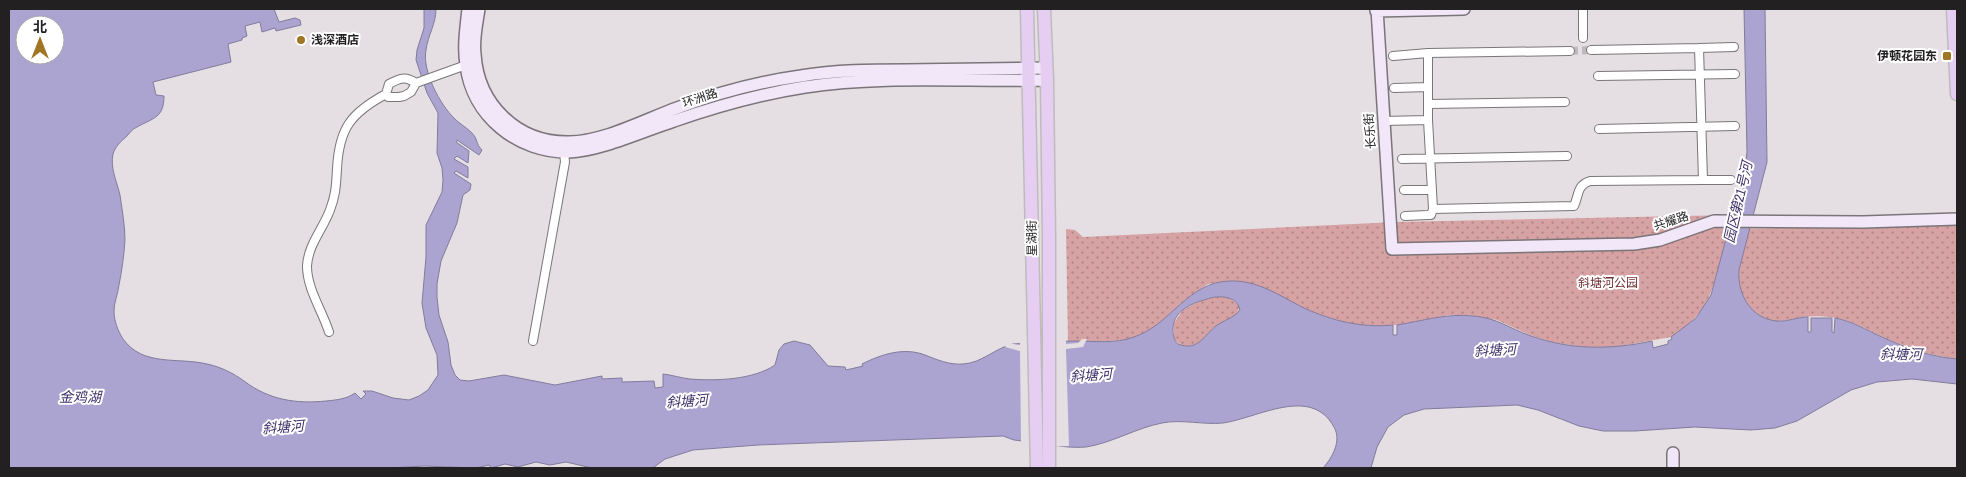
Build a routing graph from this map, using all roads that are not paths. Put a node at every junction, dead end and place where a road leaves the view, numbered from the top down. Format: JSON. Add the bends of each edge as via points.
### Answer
{"nodes":[{"id":1,"x":468,"y":9,"type":"edge"},
{"id":2,"x":479,"y":9,"type":"edge"},
{"id":3,"x":1027,"y":9,"type":"edge"},
{"id":4,"x":1044,"y":9,"type":"edge"},
{"id":5,"x":1376,"y":9,"type":"edge"},
{"id":6,"x":1464,"y":9,"type":"edge"},
{"id":7,"x":1583,"y":9,"type":"edge"},
{"id":8,"x":1953,"y":9,"type":"edge"},
{"id":9,"x":1583,"y":38,"type":"dead end"},
{"id":10,"x":1734,"y":47,"type":"dead end"},
{"id":11,"x":1699,"y":48,"type":"junction"},
{"id":12,"x":1591,"y":50,"type":"tunnel mouth"},
{"id":13,"x":1570,"y":51,"type":"tunnel mouth"},
{"id":14,"x":1428,"y":53,"type":"junction"},
{"id":15,"x":1393,"y":56,"type":"dead end"},
{"id":16,"x":466,"y":65,"type":"junction"},
{"id":17,"x":1029,"y":74,"type":"junction"},
{"id":18,"x":1047,"y":74,"type":"junction"},
{"id":19,"x":1700,"y":74,"type":"junction"},
{"id":20,"x":1735,"y":74,"type":"dead end"},
{"id":21,"x":1598,"y":76,"type":"dead end"},
{"id":22,"x":418,"y":83,"type":"junction"},
{"id":23,"x":1428,"y":87,"type":"junction"},
{"id":24,"x":1394,"y":88,"type":"dead end"},
{"id":25,"x":386,"y":94,"type":"junction"},
{"id":26,"x":1957,"y":94,"type":"edge"},
{"id":27,"x":1565,"y":102,"type":"dead end"},
{"id":28,"x":1428,"y":104,"type":"junction"},
{"id":29,"x":1428,"y":120,"type":"junction"},
{"id":30,"x":1383,"y":121,"type":"junction"},
{"id":31,"x":1735,"y":126,"type":"dead end"},
{"id":32,"x":1701,"y":127,"type":"junction"},
{"id":33,"x":1599,"y":129,"type":"dead end"},
{"id":34,"x":564,"y":152,"type":"junction"},
{"id":35,"x":1567,"y":156,"type":"dead end"},
{"id":36,"x":1430,"y":158,"type":"junction"},
{"id":37,"x":1402,"y":159,"type":"dead end"},
{"id":38,"x":1702,"y":180,"type":"junction"},
{"id":39,"x":1731,"y":180,"type":"dead end"},
{"id":40,"x":1404,"y":190,"type":"dead end"},
{"id":41,"x":1432,"y":190,"type":"junction"},
{"id":42,"x":1434,"y":210,"type":"junction"},
{"id":43,"x":1405,"y":216,"type":"dead end"},
{"id":44,"x":1957,"y":219,"type":"edge"},
{"id":45,"x":1392,"y":249,"type":"joint"},
{"id":46,"x":329,"y":332,"type":"dead end"},
{"id":47,"x":533,"y":341,"type":"dead end"},
{"id":48,"x":1673,"y":453,"type":"dead end"},
{"id":49,"x":1037,"y":468,"type":"edge"},
{"id":50,"x":1049,"y":468,"type":"edge"},
{"id":51,"x":1673,"y":468,"type":"edge"}],
"edges":[{"from":1,"to":16,"type":"street","name":"环洲路"},
{"from":2,"to":17,"type":"street","name":"环洲路","via":[[474,52],[478,76],[488,98],[498,113],[513,126],[532,136],[556,142],[584,141],[737,88],[802,75],[864,70]]},
{"from":3,"to":17,"type":"main road","name":"星湖街"},
{"from":4,"to":18,"type":"main road","name":"星湖街"},
{"from":5,"to":6,"type":"street"},
{"from":5,"to":30,"type":"street","name":"长乐街"},
{"from":7,"to":9,"type":"street"},
{"from":8,"to":26,"type":"main road"},
{"from":10,"to":11,"type":"street"},
{"from":11,"to":12,"type":"street"},
{"from":11,"to":19,"type":"street"},
{"from":13,"to":14,"type":"street"},
{"from":14,"to":15,"type":"street"},
{"from":14,"to":23,"type":"street"},
{"from":16,"to":22,"type":"street"},
{"from":16,"to":34,"type":"street","name":"环洲路","via":[[480,108],[493,122],[530,145]]},
{"from":17,"to":18,"type":"street","name":"环洲路"},
{"from":17,"to":34,"type":"street","name":"环洲路","via":[[806,87],[740,100],[614,142]]},
{"from":17,"to":49,"type":"main road","name":"星湖街"},
{"from":18,"to":50,"type":"main road","name":"星湖街"},
{"from":19,"to":20,"type":"street"},
{"from":19,"to":21,"type":"street"},
{"from":19,"to":32,"type":"street"},
{"from":22,"to":25,"type":"street","via":[[411,92],[399,98]]},
{"from":22,"to":25,"type":"street","via":[[408,78],[400,79],[389,84]]},
{"from":23,"to":24,"type":"street"},
{"from":23,"to":28,"type":"street"},
{"from":25,"to":46,"type":"street","via":[[357,112],[343,132],[337,191],[308,259],[308,280]]},
{"from":27,"to":28,"type":"street"},
{"from":28,"to":29,"type":"street"},
{"from":29,"to":30,"type":"street"},
{"from":29,"to":36,"type":"street"},
{"from":30,"to":45,"type":"street","name":"长乐街"},
{"from":31,"to":32,"type":"street"},
{"from":32,"to":33,"type":"street"},
{"from":32,"to":38,"type":"street"},
{"from":34,"to":47,"type":"street","via":[[565,162]]},
{"from":35,"to":36,"type":"street"},
{"from":36,"to":37,"type":"street"},
{"from":36,"to":41,"type":"street"},
{"from":38,"to":39,"type":"street"},
{"from":38,"to":42,"type":"street","via":[[1590,181],[1580,187],[1574,206]]},
{"from":40,"to":41,"type":"street"},
{"from":41,"to":42,"type":"street"},
{"from":42,"to":43,"type":"street","via":[[1428,215]]},
{"from":44,"to":45,"type":"street","name":"共耀路","via":[[1714,221],[1660,240],[1634,244]]},
{"from":48,"to":51,"type":"street"}]}
